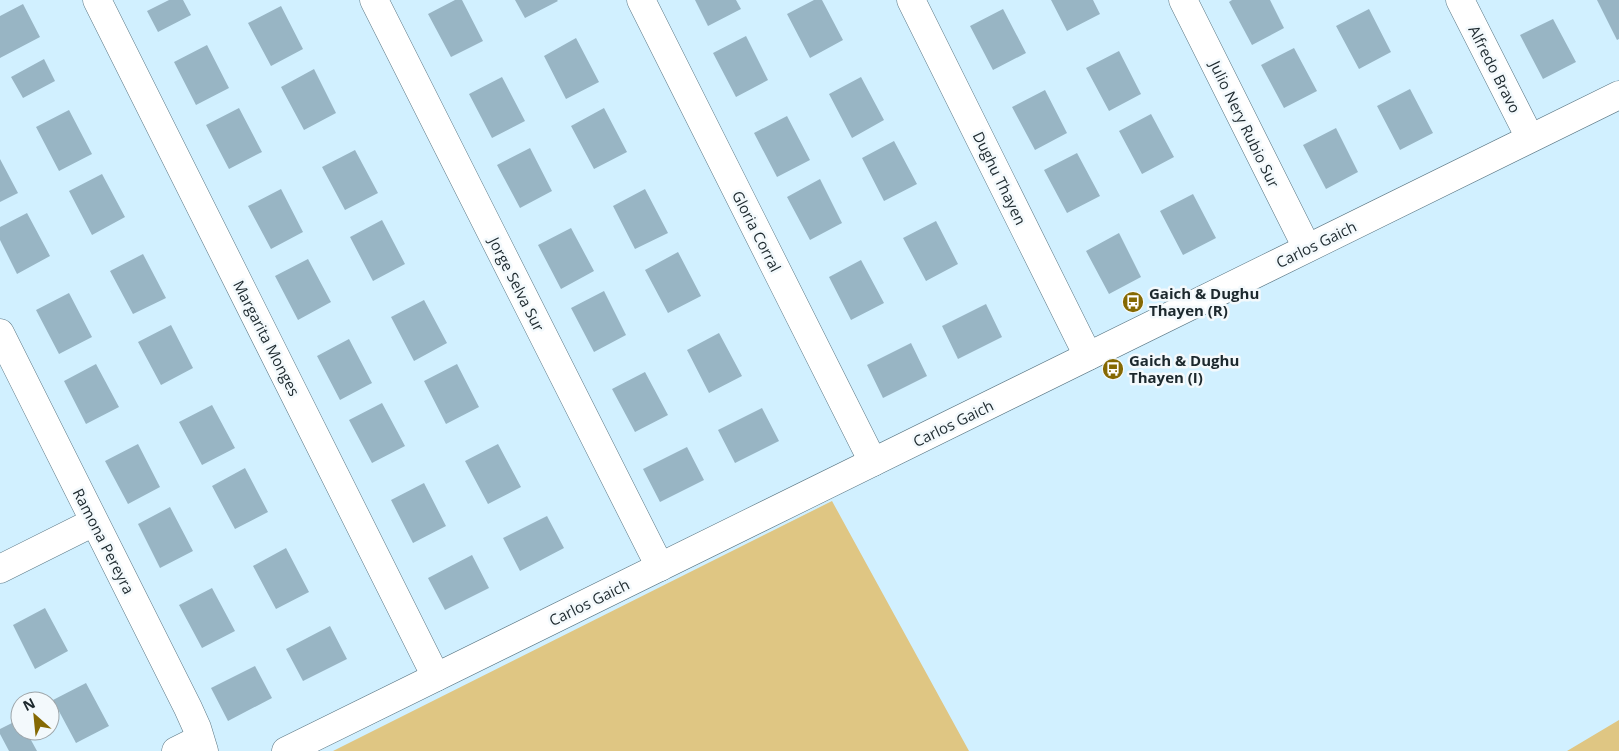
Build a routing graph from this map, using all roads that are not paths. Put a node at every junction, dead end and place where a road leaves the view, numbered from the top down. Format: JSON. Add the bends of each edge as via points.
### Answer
{"nodes":[{"id":1,"x":97,"y":0,"type":"edge"},
{"id":2,"x":374,"y":0,"type":"edge"},
{"id":3,"x":641,"y":0,"type":"edge"},
{"id":4,"x":912,"y":0,"type":"edge"},
{"id":5,"x":1183,"y":0,"type":"edge"},
{"id":6,"x":1460,"y":0,"type":"edge"},
{"id":7,"x":1619,"y":94,"type":"edge"},
{"id":8,"x":1530,"y":138,"type":"junction"},
{"id":9,"x":1307,"y":248,"type":"junction"},
{"id":10,"x":0,"y":333,"type":"edge"},
{"id":11,"x":1088,"y":356,"type":"junction"},
{"id":12,"x":873,"y":462,"type":"junction"},
{"id":13,"x":94,"y":522,"type":"junction"},
{"id":14,"x":660,"y":567,"type":"junction"},
{"id":15,"x":0,"y":569,"type":"edge"},
{"id":16,"x":436,"y":677,"type":"junction"},
{"id":17,"x":202,"y":745,"type":"edge"},
{"id":18,"x":176,"y":751,"type":"edge"},
{"id":19,"x":286,"y":751,"type":"edge"}],
"edges":[{"from":1,"to":16,"type":"street","name":"Margarita Monges"},
{"from":2,"to":14,"type":"street","name":"Jorge Selva Sur"},
{"from":3,"to":12,"type":"street","name":"Gloria Corral"},
{"from":4,"to":11,"type":"street","name":"Dughu Thayen"},
{"from":5,"to":9,"type":"street","name":"Julio Nery Rubio Sur"},
{"from":6,"to":8,"type":"street","name":"Alfredo Bravo"},
{"from":7,"to":8,"type":"street","name":"Carlos Gaich"},
{"from":8,"to":9,"type":"street","name":"Carlos Gaich"},
{"from":9,"to":11,"type":"street","name":"Carlos Gaich"},
{"from":10,"to":13,"type":"street","name":"Ramona Pereyra"},
{"from":11,"to":12,"type":"street","name":"Carlos Gaich"},
{"from":12,"to":14,"type":"street","name":"Carlos Gaich"},
{"from":13,"to":15,"type":"street"},
{"from":13,"to":17,"type":"street","name":"Ramona Pereyra","via":[[188,708]]},
{"from":14,"to":16,"type":"street","name":"Carlos Gaich"},
{"from":16,"to":19,"type":"street","name":"Carlos Gaich"},
{"from":17,"to":18,"type":"street"}]}
